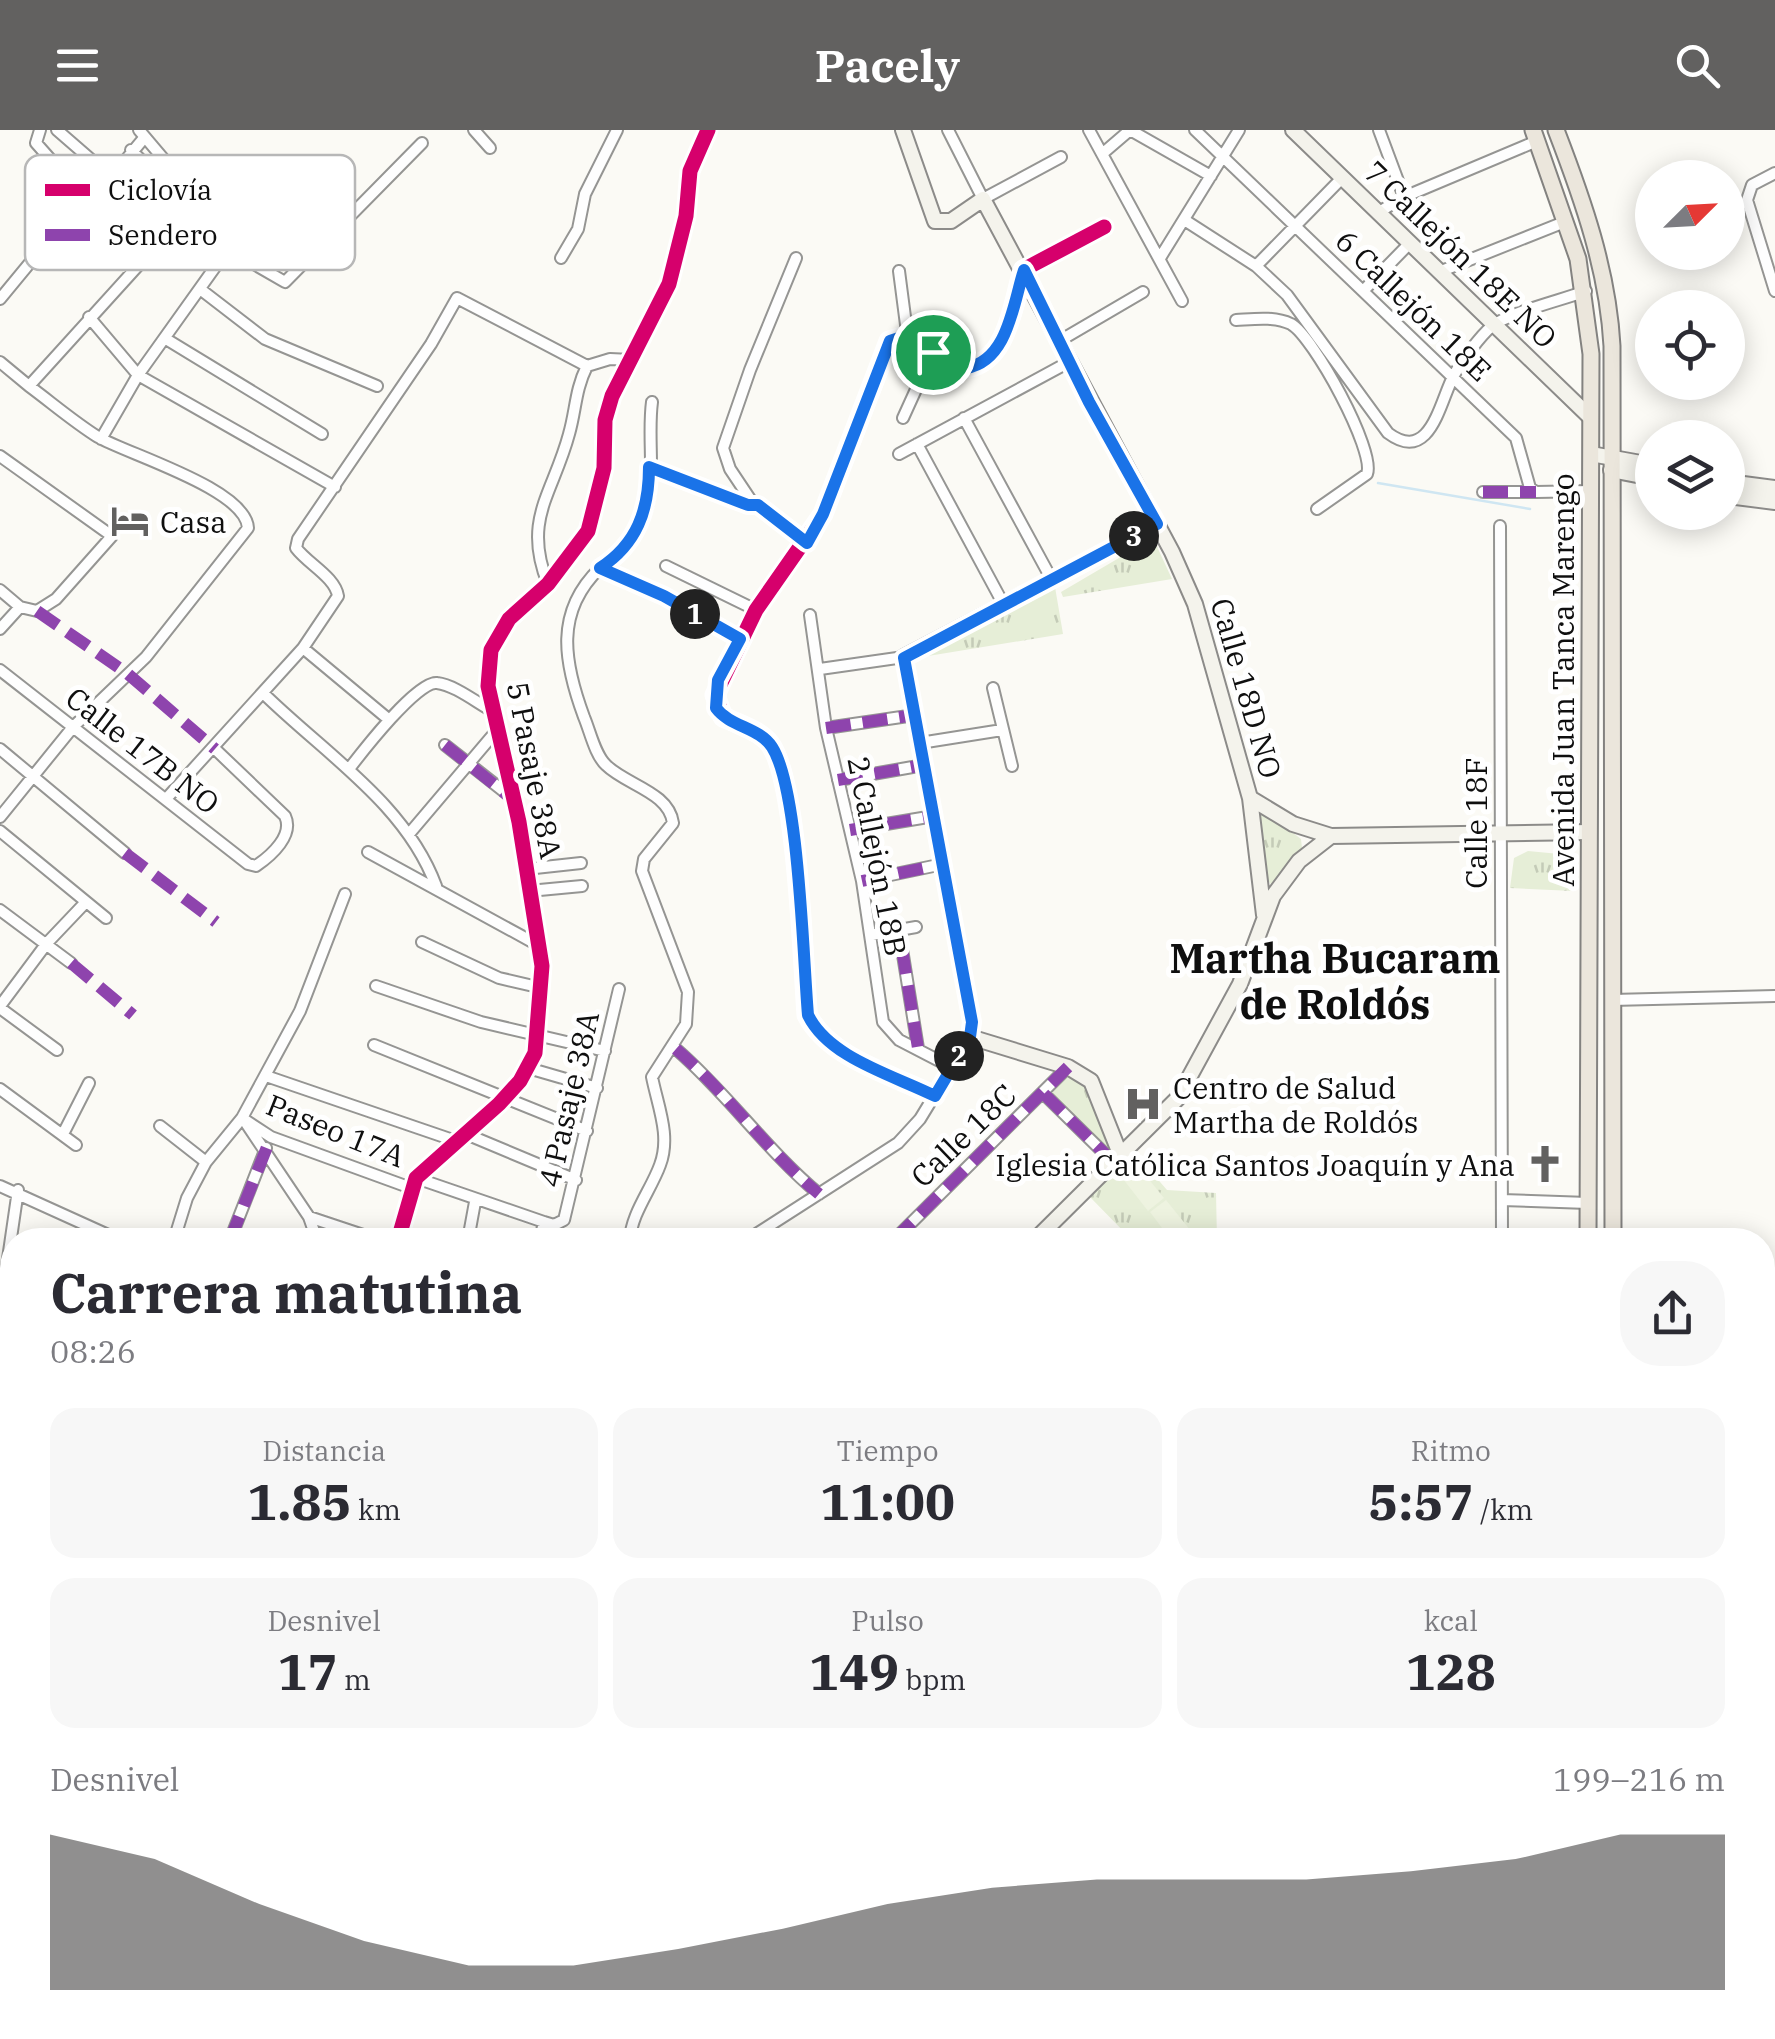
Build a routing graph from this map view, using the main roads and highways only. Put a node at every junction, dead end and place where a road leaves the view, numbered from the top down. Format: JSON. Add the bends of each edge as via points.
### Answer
{"nodes":[{"id":1,"x":1556,"y":130,"type":"edge"},
{"id":2,"x":1535,"y":136,"type":"edge"},
{"id":3,"x":1588,"y":832,"type":"junction"},
{"id":4,"x":1612,"y":972,"type":"junction"},
{"id":5,"x":1588,"y":1228,"type":"edge"},
{"id":6,"x":1613,"y":1228,"type":"edge"}],
"edges":[{"from":1,"to":4,"type":"main road","name":"Avenida Juan Tanca Marengo","via":[[1610,304]]},
{"from":2,"to":3,"type":"main road","name":"Avenida Juan Tanca Marengo","via":[[1586,291]]},
{"from":3,"to":4,"type":"main road","via":[[1601,841]]},
{"from":3,"to":5,"type":"main road","name":"Avenida Juan Tanca Marengo"},
{"from":4,"to":6,"type":"main road","name":"Avenida Juan Tanca Marengo"}]}
